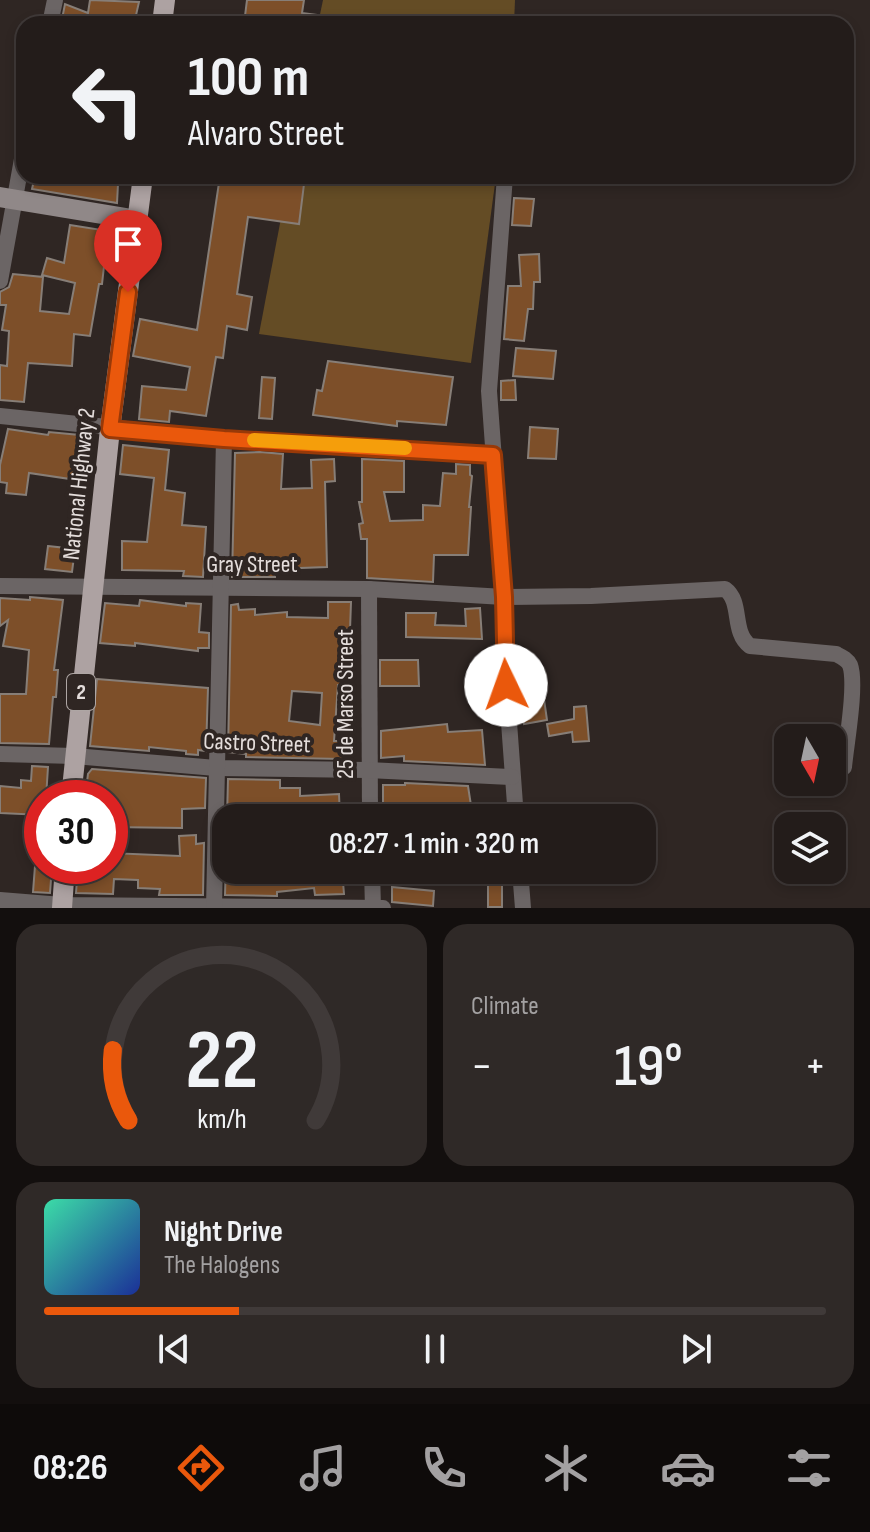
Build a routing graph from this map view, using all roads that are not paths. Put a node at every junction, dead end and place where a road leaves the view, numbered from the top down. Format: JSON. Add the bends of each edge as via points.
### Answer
{"nodes":[{"id":1,"x":16,"y":172,"type":"edge"},
{"id":2,"x":142,"y":184,"type":"edge"},
{"id":3,"x":504,"y":184,"type":"edge"},
{"id":4,"x":7,"y":198,"type":"edge"},
{"id":5,"x":138,"y":220,"type":"junction"},
{"id":6,"x":0,"y":281,"type":"edge"},
{"id":7,"x":0,"y":416,"type":"edge"},
{"id":8,"x":110,"y":429,"type":"junction"},
{"id":9,"x":224,"y":439,"type":"junction"},
{"id":10,"x":493,"y":455,"type":"junction"},
{"id":11,"x":0,"y":586,"type":"edge"},
{"id":12,"x":94,"y":586,"type":"junction"},
{"id":13,"x":221,"y":588,"type":"junction"},
{"id":14,"x":369,"y":589,"type":"junction"},
{"id":15,"x":504,"y":597,"type":"junction"},
{"id":16,"x":846,"y":744,"type":"edge"},
{"id":17,"x":0,"y":754,"type":"edge"},
{"id":18,"x":74,"y":756,"type":"junction"},
{"id":19,"x":216,"y":768,"type":"junction"},
{"id":20,"x":368,"y":770,"type":"junction"},
{"id":21,"x":512,"y":777,"type":"junction"},
{"id":22,"x":72,"y":780,"type":"edge"},
{"id":23,"x":369,"y":804,"type":"edge"},
{"id":24,"x":515,"y":804,"type":"edge"},
{"id":25,"x":64,"y":884,"type":"edge"},
{"id":26,"x":372,"y":884,"type":"edge"},
{"id":27,"x":521,"y":884,"type":"edge"},
{"id":28,"x":0,"y":900,"type":"edge"},
{"id":29,"x":62,"y":906,"type":"edge"},
{"id":30,"x":214,"y":908,"type":"edge"},
{"id":31,"x":373,"y":908,"type":"edge"},
{"id":32,"x":383,"y":908,"type":"edge"},
{"id":33,"x":523,"y":908,"type":"edge"}],
"edges":[{"from":1,"to":4,"type":"street"},
{"from":2,"to":5,"type":"main road","name":"National Highway 2","number":"2"},
{"from":3,"to":10,"type":"street","via":[[490,354]]},
{"from":4,"to":5,"type":"main road"},
{"from":4,"to":6,"type":"street"},
{"from":5,"to":8,"type":"main road","name":"National Highway 2","number":"2"},
{"from":7,"to":8,"type":"street"},
{"from":8,"to":9,"type":"street"},
{"from":8,"to":12,"type":"main road","name":"National Highway 2","number":"2"},
{"from":9,"to":10,"type":"street"},
{"from":9,"to":13,"type":"street"},
{"from":10,"to":15,"type":"street"},
{"from":11,"to":12,"type":"street","name":"Gray Street"},
{"from":12,"to":13,"type":"street","name":"Gray Street"},
{"from":12,"to":18,"type":"main road","name":"National Highway 2","number":"2"},
{"from":13,"to":14,"type":"street","name":"Gray Street"},
{"from":13,"to":19,"type":"street"},
{"from":14,"to":15,"type":"street","name":"Gray Street"},
{"from":14,"to":20,"type":"street","name":"25 de Marso Street"},
{"from":15,"to":16,"type":"street","name":"Gray Street","via":[[725,589],[734,599],[742,638],[750,646],[836,654],[850,664]]},
{"from":15,"to":21,"type":"street"},
{"from":17,"to":18,"type":"street","name":"Castro Street"},
{"from":18,"to":19,"type":"street","name":"Castro Street"},
{"from":18,"to":22,"type":"main road","name":"National Highway 2","number":"2"},
{"from":19,"to":20,"type":"street","name":"Castro Street"},
{"from":19,"to":30,"type":"street"},
{"from":20,"to":21,"type":"street","name":"Castro Street"},
{"from":20,"to":23,"type":"street","name":"25 de Marso Street"},
{"from":21,"to":24,"type":"street"},
{"from":25,"to":29,"type":"main road"},
{"from":26,"to":31,"type":"street"},
{"from":27,"to":33,"type":"street"},
{"from":28,"to":29,"type":"street"},
{"from":29,"to":30,"type":"street"},
{"from":30,"to":31,"type":"street"},
{"from":31,"to":32,"type":"street"}]}
